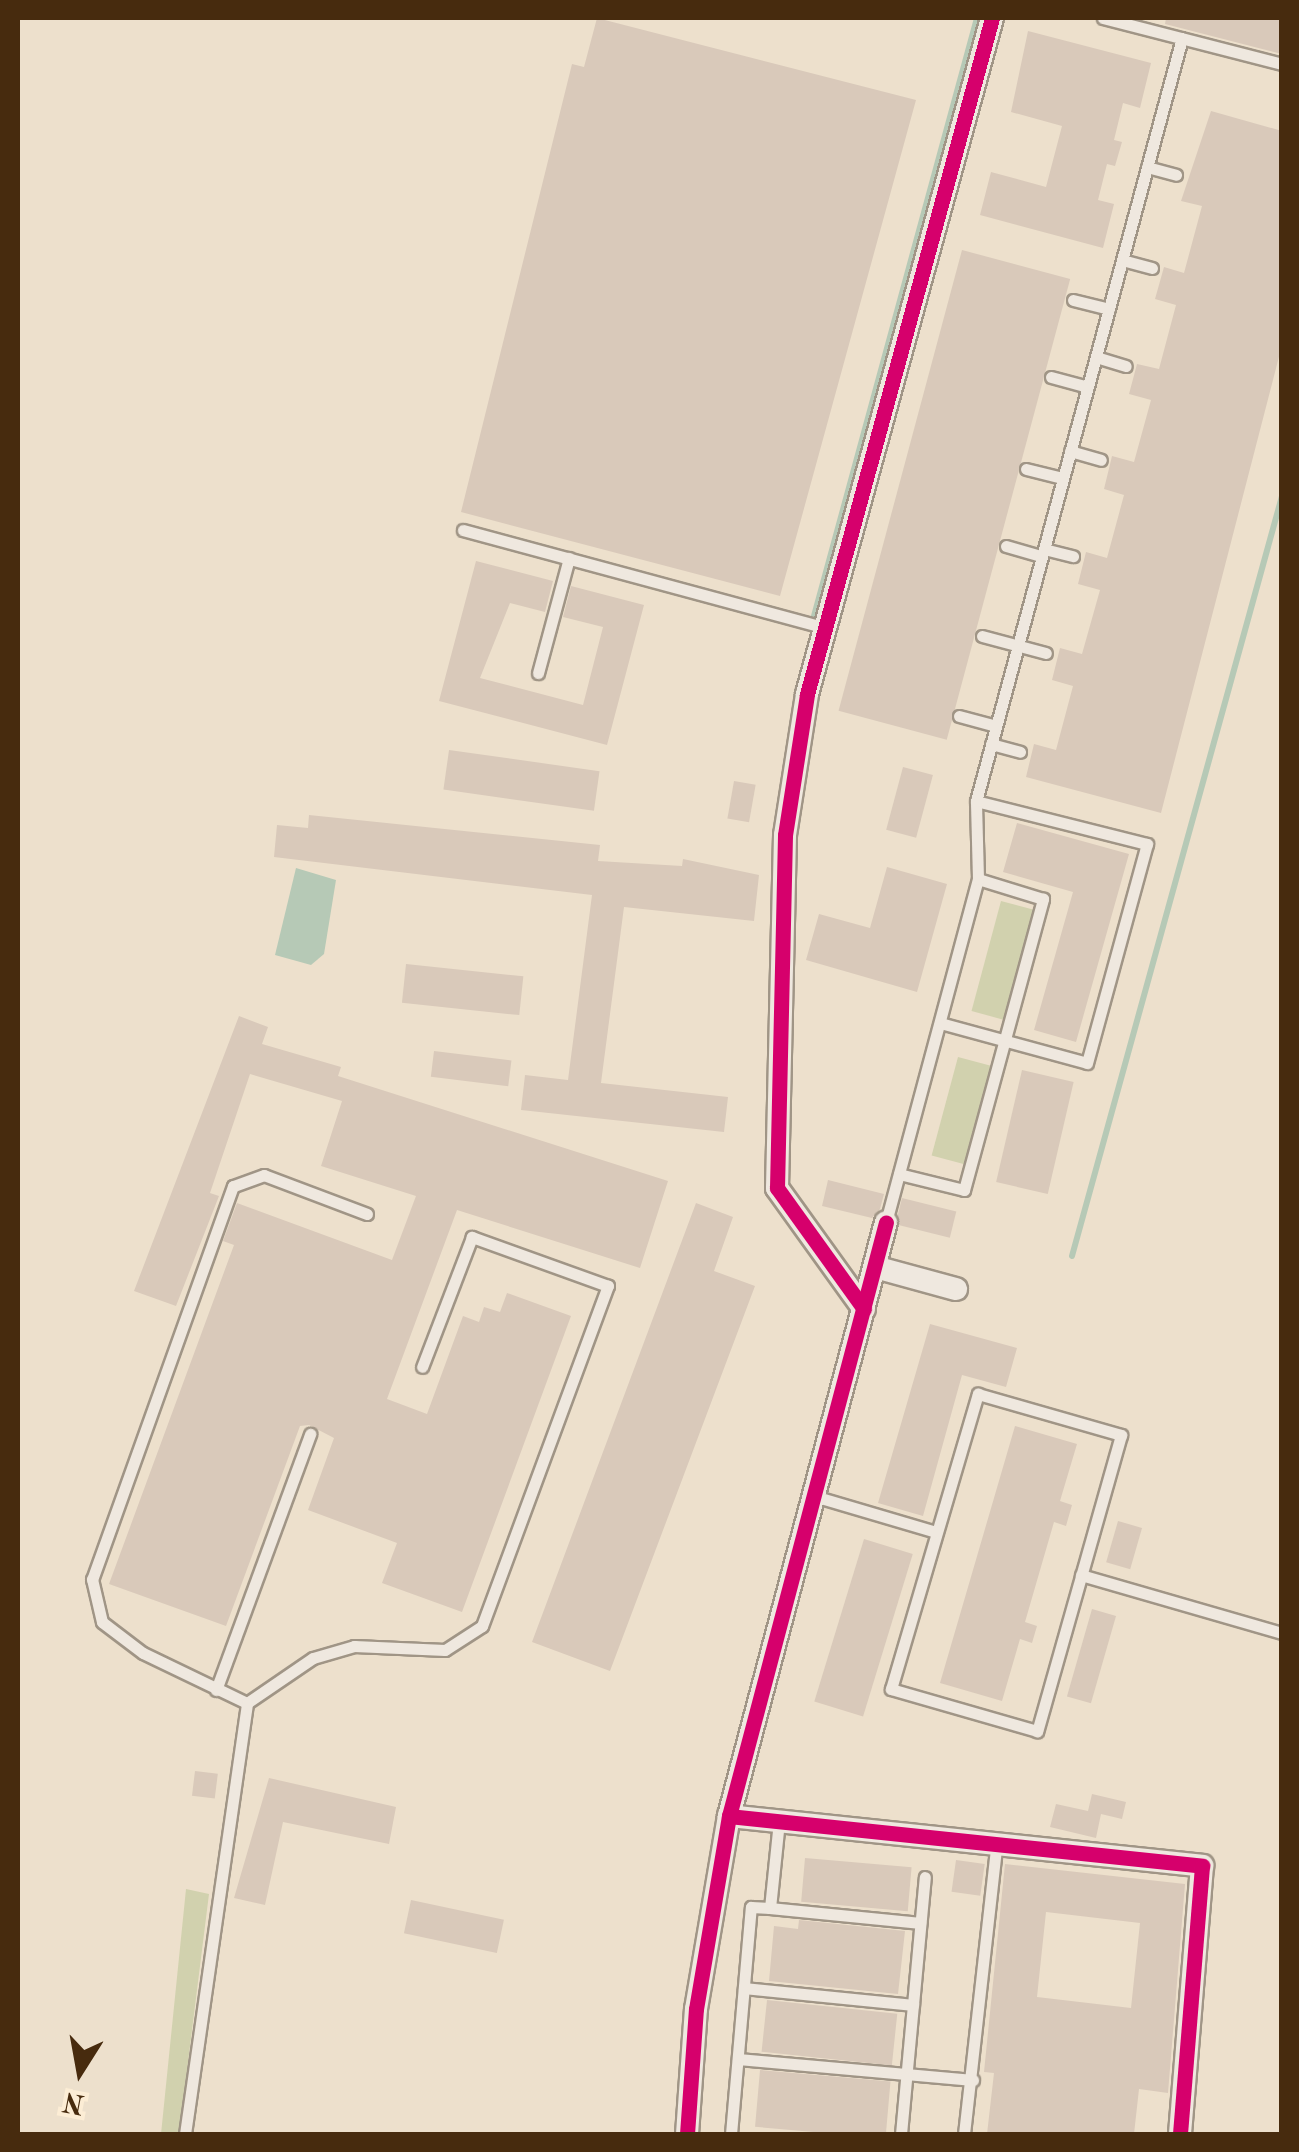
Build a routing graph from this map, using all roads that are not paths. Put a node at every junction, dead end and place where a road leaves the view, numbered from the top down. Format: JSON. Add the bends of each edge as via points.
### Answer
{"nodes":[{"id":1,"x":992,"y":18,"type":"edge"},
{"id":2,"x":1103,"y":18,"type":"edge"},
{"id":3,"x":1182,"y":38,"type":"junction"},
{"id":4,"x":1282,"y":64,"type":"edge"},
{"id":5,"x":1147,"y":167,"type":"junction"},
{"id":6,"x":1176,"y":175,"type":"dead end"},
{"id":7,"x":1122,"y":260,"type":"junction"},
{"id":8,"x":1152,"y":268,"type":"dead end"},
{"id":9,"x":1074,"y":300,"type":"dead end"},
{"id":10,"x":1108,"y":308,"type":"junction"},
{"id":11,"x":1096,"y":357,"type":"junction"},
{"id":12,"x":1126,"y":366,"type":"dead end"},
{"id":13,"x":1050,"y":377,"type":"dead end"},
{"id":14,"x":1088,"y":387,"type":"junction"},
{"id":15,"x":1070,"y":451,"type":"junction"},
{"id":16,"x":1101,"y":460,"type":"dead end"},
{"id":17,"x":1026,"y":469,"type":"dead end"},
{"id":18,"x":1063,"y":478,"type":"junction"},
{"id":19,"x":464,"y":530,"type":"dead end"},
{"id":20,"x":1006,"y":546,"type":"dead end"},
{"id":21,"x":1043,"y":552,"type":"junction"},
{"id":22,"x":1074,"y":556,"type":"dead end"},
{"id":23,"x":569,"y":558,"type":"junction"},
{"id":24,"x":825,"y":628,"type":"junction"},
{"id":25,"x":982,"y":636,"type":"dead end"},
{"id":26,"x":1018,"y":646,"type":"junction"},
{"id":27,"x":1046,"y":653,"type":"dead end"},
{"id":28,"x":538,"y":673,"type":"dead end"},
{"id":29,"x":959,"y":716,"type":"dead end"},
{"id":30,"x":996,"y":726,"type":"junction"},
{"id":31,"x":991,"y":744,"type":"junction"},
{"id":32,"x":1020,"y":752,"type":"dead end"},
{"id":33,"x":976,"y":800,"type":"junction"},
{"id":34,"x":978,"y":879,"type":"junction"},
{"id":35,"x":940,"y":1023,"type":"junction"},
{"id":36,"x":1004,"y":1041,"type":"junction"},
{"id":37,"x":899,"y":1174,"type":"junction"},
{"id":38,"x":367,"y":1214,"type":"dead end"},
{"id":39,"x":886,"y":1222,"type":"joint"},
{"id":40,"x":874,"y":1268,"type":"junction"},
{"id":41,"x":956,"y":1289,"type":"dead end"},
{"id":42,"x":864,"y":1309,"type":"junction"},
{"id":43,"x":422,"y":1366,"type":"dead end"},
{"id":44,"x":310,"y":1434,"type":"dead end"},
{"id":45,"x":814,"y":1496,"type":"junction"},
{"id":46,"x":936,"y":1532,"type":"junction"},
{"id":47,"x":1081,"y":1575,"type":"junction"},
{"id":48,"x":1282,"y":1633,"type":"edge"},
{"id":49,"x":216,"y":1690,"type":"junction"},
{"id":50,"x":246,"y":1704,"type":"junction"},
{"id":51,"x":729,"y":1816,"type":"junction"},
{"id":52,"x":779,"y":1821,"type":"junction"},
{"id":53,"x":997,"y":1842,"type":"junction"},
{"id":54,"x":925,"y":1877,"type":"dead end"},
{"id":55,"x":770,"y":1908,"type":"junction"},
{"id":56,"x":920,"y":1923,"type":"junction"},
{"id":57,"x":744,"y":1988,"type":"junction"},
{"id":58,"x":913,"y":2005,"type":"junction"},
{"id":59,"x":738,"y":2058,"type":"junction"},
{"id":60,"x":906,"y":2078,"type":"junction"},
{"id":61,"x":974,"y":2080,"type":"junction"},
{"id":62,"x":186,"y":2134,"type":"edge"},
{"id":63,"x":688,"y":2134,"type":"edge"},
{"id":64,"x":730,"y":2134,"type":"edge"},
{"id":65,"x":901,"y":2134,"type":"edge"},
{"id":66,"x":964,"y":2134,"type":"edge"},
{"id":67,"x":1180,"y":2134,"type":"edge"}],
"edges":[{"from":1,"to":24,"type":"street"},
{"from":2,"to":3,"type":"lane"},
{"from":3,"to":4,"type":"lane"},
{"from":3,"to":5,"type":"lane"},
{"from":5,"to":6,"type":"lane"},
{"from":5,"to":7,"type":"lane"},
{"from":7,"to":8,"type":"lane"},
{"from":7,"to":10,"type":"lane"},
{"from":9,"to":10,"type":"lane"},
{"from":10,"to":11,"type":"lane"},
{"from":11,"to":12,"type":"lane"},
{"from":11,"to":14,"type":"lane"},
{"from":13,"to":14,"type":"lane"},
{"from":14,"to":15,"type":"lane"},
{"from":15,"to":16,"type":"lane"},
{"from":15,"to":18,"type":"lane"},
{"from":17,"to":18,"type":"lane"},
{"from":18,"to":21,"type":"lane"},
{"from":19,"to":23,"type":"lane"},
{"from":20,"to":21,"type":"lane"},
{"from":21,"to":22,"type":"lane"},
{"from":21,"to":26,"type":"lane"},
{"from":23,"to":24,"type":"lane"},
{"from":23,"to":28,"type":"lane"},
{"from":24,"to":42,"type":"street","via":[[784,834],[774,1159],[778,1188]]},
{"from":25,"to":26,"type":"lane"},
{"from":26,"to":27,"type":"lane"},
{"from":26,"to":30,"type":"lane"},
{"from":29,"to":30,"type":"lane"},
{"from":30,"to":31,"type":"lane"},
{"from":31,"to":32,"type":"lane"},
{"from":31,"to":33,"type":"lane"},
{"from":33,"to":34,"type":"lane"},
{"from":33,"to":36,"type":"lane","via":[[1147,844],[1087,1064]]},
{"from":34,"to":35,"type":"lane"},
{"from":34,"to":36,"type":"lane","via":[[1043,899]]},
{"from":35,"to":36,"type":"lane"},
{"from":35,"to":37,"type":"lane"},
{"from":36,"to":37,"type":"lane","via":[[964,1190]]},
{"from":37,"to":39,"type":"lane"},
{"from":38,"to":49,"type":"lane","via":[[264,1174],[234,1186],[92,1579],[102,1622]]},
{"from":39,"to":40,"type":"street"},
{"from":40,"to":41,"type":"street"},
{"from":40,"to":42,"type":"street"},
{"from":42,"to":45,"type":"street"},
{"from":43,"to":50,"type":"lane","via":[[472,1237],[608,1286],[482,1626],[444,1650],[354,1646],[313,1658]]},
{"from":44,"to":49,"type":"lane"},
{"from":45,"to":46,"type":"lane"},
{"from":45,"to":51,"type":"street"},
{"from":46,"to":47,"type":"lane","via":[[978,1394],[1121,1435]]},
{"from":46,"to":47,"type":"lane","via":[[890,1689],[1037,1732]]},
{"from":47,"to":48,"type":"lane"},
{"from":49,"to":50,"type":"lane"},
{"from":50,"to":62,"type":"lane"},
{"from":51,"to":52,"type":"street"},
{"from":51,"to":63,"type":"street","via":[[696,2009]]},
{"from":52,"to":53,"type":"street"},
{"from":52,"to":55,"type":"lane"},
{"from":53,"to":61,"type":"lane"},
{"from":53,"to":67,"type":"street","via":[[1202,1866]]},
{"from":54,"to":56,"type":"lane"},
{"from":55,"to":56,"type":"lane"},
{"from":55,"to":57,"type":"lane","via":[[751,1906]]},
{"from":56,"to":58,"type":"lane"},
{"from":57,"to":58,"type":"lane"},
{"from":57,"to":59,"type":"lane"},
{"from":58,"to":60,"type":"lane"},
{"from":59,"to":60,"type":"lane"},
{"from":59,"to":64,"type":"lane"},
{"from":60,"to":61,"type":"lane"},
{"from":60,"to":65,"type":"lane"},
{"from":61,"to":66,"type":"lane"}]}
